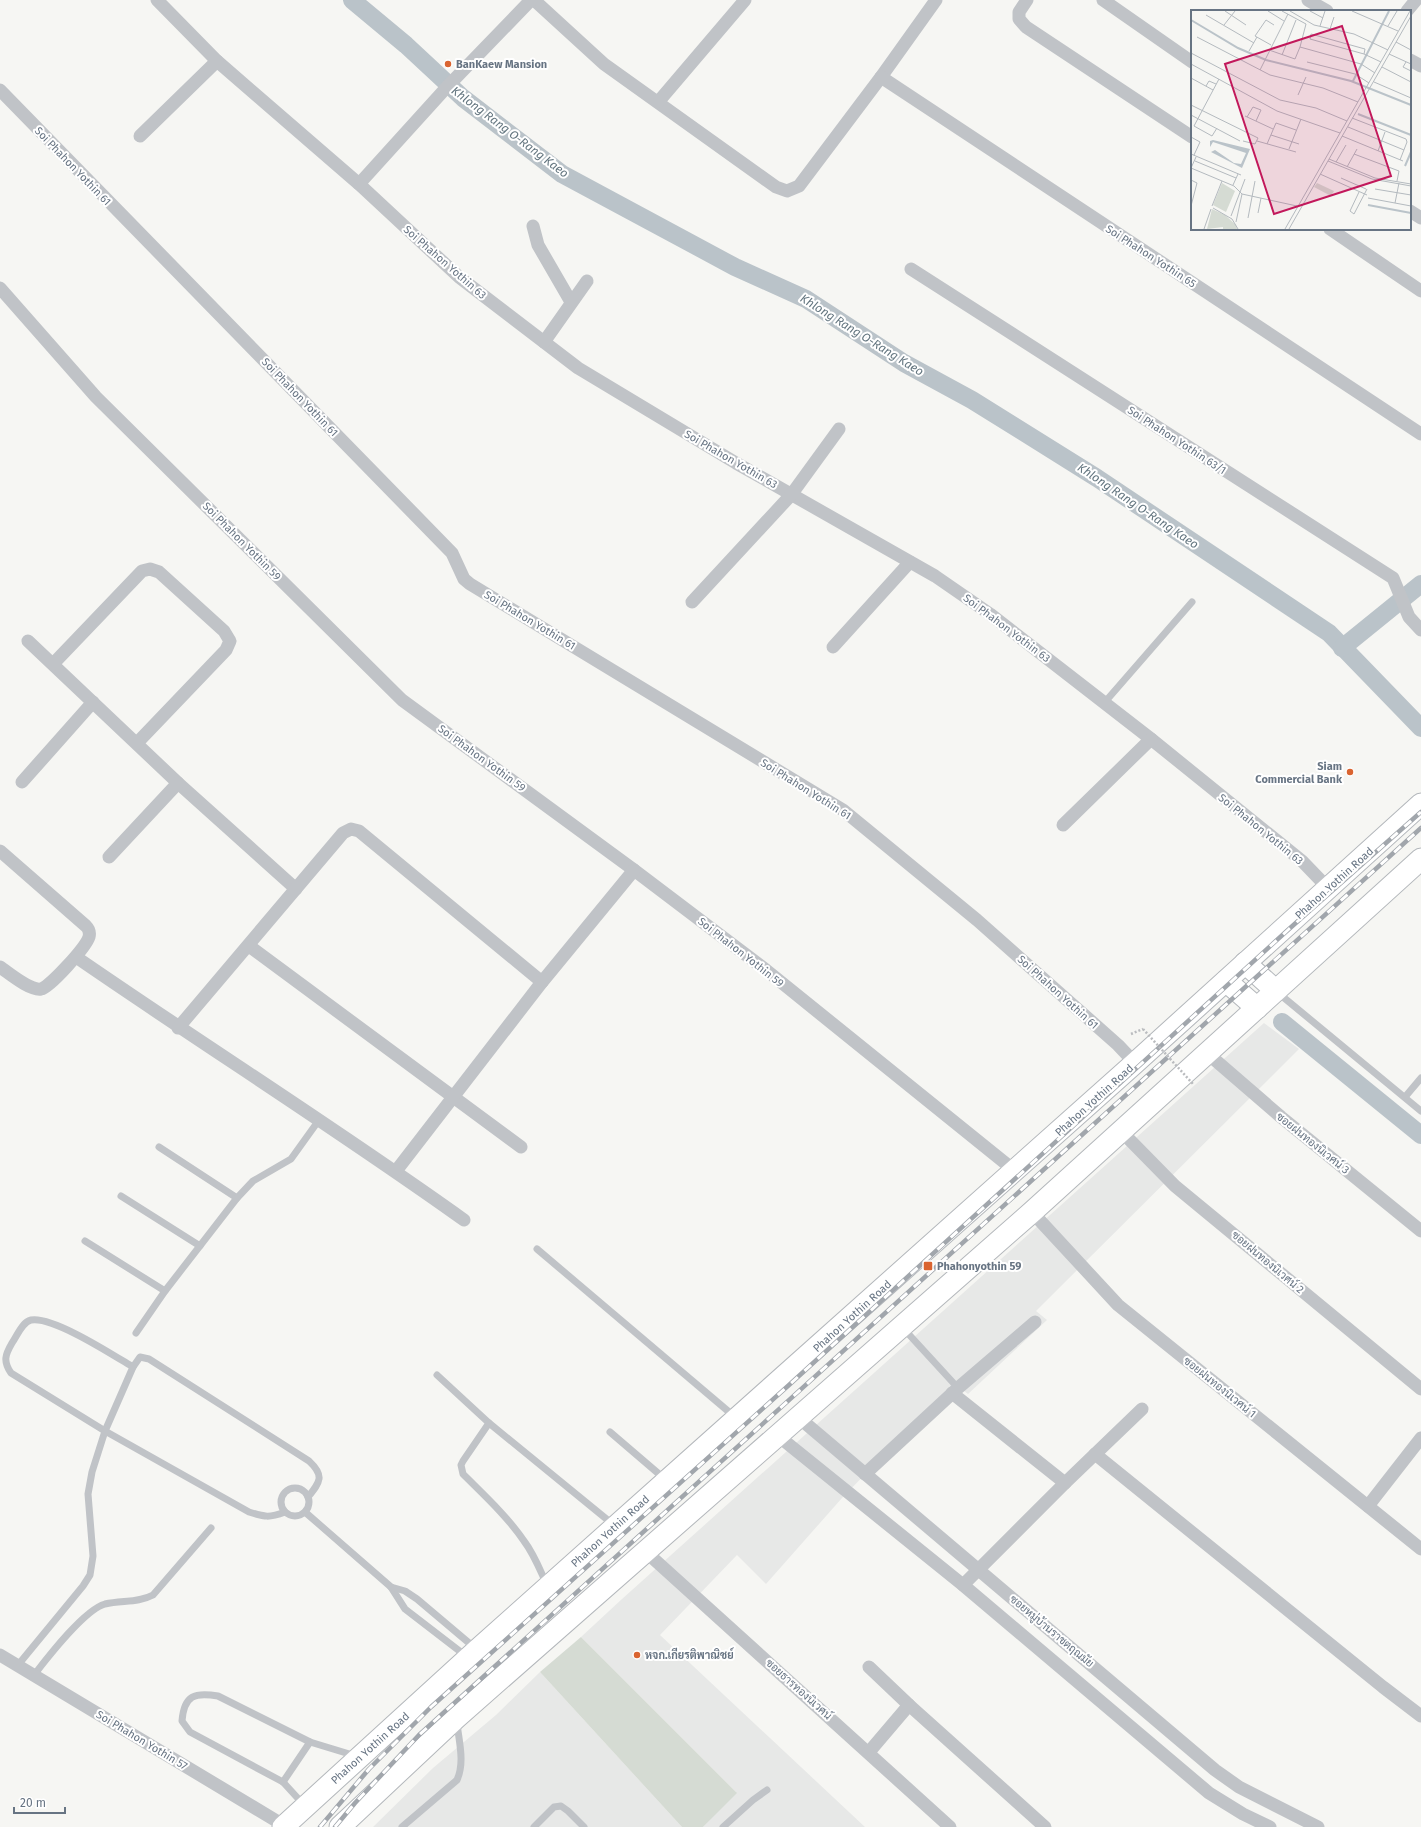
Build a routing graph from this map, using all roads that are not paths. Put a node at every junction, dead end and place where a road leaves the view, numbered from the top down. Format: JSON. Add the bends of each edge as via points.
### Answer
{"nodes":[{"id":1,"x":156,"y":0,"type":"edge"},
{"id":2,"x":533,"y":0,"type":"edge"},
{"id":3,"x":745,"y":0,"type":"edge"},
{"id":4,"x":936,"y":0,"type":"edge"},
{"id":5,"x":1027,"y":0,"type":"edge"},
{"id":6,"x":1103,"y":0,"type":"edge"},
{"id":7,"x":1308,"y":0,"type":"edge"},
{"id":8,"x":1416,"y":0,"type":"edge"},
{"id":9,"x":1325,"y":10,"type":"edge"},
{"id":10,"x":1408,"y":10,"type":"edge"},
{"id":11,"x":217,"y":61,"type":"junction"},
{"id":12,"x":1191,"y":61,"type":"edge"},
{"id":13,"x":1411,"y":61,"type":"edge"},
{"id":14,"x":1421,"y":66,"type":"edge"},
{"id":15,"x":881,"y":78,"type":"junction"},
{"id":16,"x":0,"y":90,"type":"edge"},
{"id":17,"x":659,"y":101,"type":"junction"},
{"id":18,"x":140,"y":136,"type":"dead end"},
{"id":19,"x":1191,"y":136,"type":"edge"},
{"id":20,"x":359,"y":184,"type":"junction"},
{"id":21,"x":1411,"y":212,"type":"edge"},
{"id":22,"x":1421,"y":218,"type":"edge"},
{"id":23,"x":533,"y":226,"type":"dead end"},
{"id":24,"x":1331,"y":230,"type":"edge"},
{"id":25,"x":911,"y":269,"type":"dead end"},
{"id":26,"x":587,"y":281,"type":"dead end"},
{"id":27,"x":0,"y":288,"type":"edge"},
{"id":28,"x":1421,"y":291,"type":"edge"},
{"id":29,"x":571,"y":302,"type":"junction"},
{"id":30,"x":544,"y":342,"type":"junction"},
{"id":31,"x":839,"y":429,"type":"dead end"},
{"id":32,"x":1421,"y":434,"type":"edge"},
{"id":33,"x":791,"y":495,"type":"junction"},
{"id":34,"x":910,"y":562,"type":"junction"},
{"id":35,"x":692,"y":602,"type":"dead end"},
{"id":36,"x":1192,"y":602,"type":"dead end"},
{"id":37,"x":1421,"y":630,"type":"edge"},
{"id":38,"x":28,"y":641,"type":"dead end"},
{"id":39,"x":833,"y":647,"type":"dead end"},
{"id":40,"x":53,"y":664,"type":"junction"},
{"id":41,"x":93,"y":702,"type":"junction"},
{"id":42,"x":1105,"y":702,"type":"junction"},
{"id":43,"x":1151,"y":739,"type":"junction"},
{"id":44,"x":137,"y":743,"type":"junction"},
{"id":45,"x":22,"y":782,"type":"dead end"},
{"id":46,"x":178,"y":782,"type":"junction"},
{"id":47,"x":1421,"y":804,"type":"edge"},
{"id":48,"x":1063,"y":825,"type":"dead end"},
{"id":49,"x":0,"y":851,"type":"edge"},
{"id":50,"x":109,"y":857,"type":"dead end"},
{"id":51,"x":1421,"y":859,"type":"edge"},
{"id":52,"x":634,"y":870,"type":"junction"},
{"id":53,"x":1328,"y":888,"type":"junction"},
{"id":54,"x":296,"y":889,"type":"junction"},
{"id":55,"x":248,"y":946,"type":"junction"},
{"id":56,"x":76,"y":957,"type":"junction"},
{"id":57,"x":1245,"y":963,"type":"junction"},
{"id":58,"x":0,"y":967,"type":"edge"},
{"id":59,"x":1226,"y":981,"type":"junction"},
{"id":60,"x":542,"y":982,"type":"junction"},
{"id":61,"x":1275,"y":990,"type":"junction"},
{"id":62,"x":1257,"y":1008,"type":"junction"},
{"id":63,"x":178,"y":1028,"type":"junction"},
{"id":64,"x":1207,"y":1053,"type":"junction"},
{"id":65,"x":1135,"y":1063,"type":"junction"},
{"id":66,"x":1421,"y":1078,"type":"edge"},
{"id":67,"x":454,"y":1097,"type":"junction"},
{"id":68,"x":1405,"y":1097,"type":"junction"},
{"id":69,"x":1421,"y":1111,"type":"edge"},
{"id":70,"x":319,"y":1120,"type":"junction"},
{"id":71,"x":1121,"y":1131,"type":"junction"},
{"id":72,"x":158,"y":1147,"type":"dead end"},
{"id":73,"x":521,"y":1147,"type":"dead end"},
{"id":74,"x":396,"y":1171,"type":"junction"},
{"id":75,"x":1015,"y":1171,"type":"junction"},
{"id":76,"x":121,"y":1196,"type":"dead end"},
{"id":77,"x":237,"y":1198,"type":"junction"},
{"id":78,"x":1032,"y":1212,"type":"junction"},
{"id":79,"x":464,"y":1220,"type":"dead end"},
{"id":80,"x":1421,"y":1232,"type":"edge"},
{"id":81,"x":85,"y":1242,"type":"dead end"},
{"id":82,"x":200,"y":1246,"type":"junction"},
{"id":83,"x":537,"y":1249,"type":"dead end"},
{"id":84,"x":165,"y":1291,"type":"junction"},
{"id":85,"x":1035,"y":1322,"type":"dead end"},
{"id":86,"x":902,"y":1326,"type":"junction"},
{"id":87,"x":136,"y":1333,"type":"dead end"},
{"id":88,"x":134,"y":1367,"type":"junction"},
{"id":89,"x":437,"y":1375,"type":"dead end"},
{"id":90,"x":1421,"y":1389,"type":"edge"},
{"id":91,"x":955,"y":1391,"type":"junction"},
{"id":92,"x":1142,"y":1409,"type":"dead end"},
{"id":93,"x":798,"y":1417,"type":"junction"},
{"id":94,"x":737,"y":1418,"type":"junction"},
{"id":95,"x":489,"y":1423,"type":"junction"},
{"id":96,"x":105,"y":1431,"type":"junction"},
{"id":97,"x":610,"y":1432,"type":"dead end"},
{"id":98,"x":777,"y":1435,"type":"junction"},
{"id":99,"x":1421,"y":1438,"type":"edge"},
{"id":100,"x":1095,"y":1454,"type":"junction"},
{"id":101,"x":865,"y":1474,"type":"junction"},
{"id":102,"x":667,"y":1480,"type":"junction"},
{"id":103,"x":1065,"y":1482,"type":"junction"},
{"id":104,"x":308,"y":1497,"type":"junction"},
{"id":105,"x":1368,"y":1506,"type":"junction"},
{"id":106,"x":285,"y":1512,"type":"junction"},
{"id":107,"x":305,"y":1512,"type":"junction"},
{"id":108,"x":615,"y":1526,"type":"junction"},
{"id":109,"x":211,"y":1528,"type":"dead end"},
{"id":110,"x":1421,"y":1549,"type":"edge"},
{"id":111,"x":646,"y":1552,"type":"junction"},
{"id":112,"x":979,"y":1569,"type":"junction"},
{"id":113,"x":963,"y":1585,"type":"junction"},
{"id":114,"x":391,"y":1587,"type":"junction"},
{"id":115,"x":548,"y":1587,"type":"junction"},
{"id":116,"x":473,"y":1654,"type":"junction"},
{"id":117,"x":0,"y":1655,"type":"edge"},
{"id":118,"x":18,"y":1665,"type":"junction"},
{"id":119,"x":869,"y":1667,"type":"dead end"},
{"id":120,"x":34,"y":1675,"type":"junction"},
{"id":121,"x":909,"y":1705,"type":"junction"},
{"id":122,"x":1421,"y":1716,"type":"edge"},
{"id":123,"x":456,"y":1718,"type":"junction"},
{"id":124,"x":310,"y":1742,"type":"junction"},
{"id":125,"x":869,"y":1752,"type":"junction"},
{"id":126,"x":360,"y":1758,"type":"junction"},
{"id":127,"x":283,"y":1782,"type":"junction"},
{"id":128,"x":767,"y":1790,"type":"dead end"},
{"id":129,"x":305,"y":1807,"type":"junction"},
{"id":130,"x":284,"y":1826,"type":"edge"},
{"id":131,"x":340,"y":1827,"type":"edge"},
{"id":132,"x":402,"y":1827,"type":"edge"},
{"id":133,"x":534,"y":1827,"type":"edge"},
{"id":134,"x":584,"y":1827,"type":"edge"},
{"id":135,"x":723,"y":1827,"type":"edge"},
{"id":136,"x":950,"y":1827,"type":"edge"},
{"id":137,"x":1046,"y":1827,"type":"edge"},
{"id":138,"x":1270,"y":1827,"type":"edge"},
{"id":139,"x":1318,"y":1827,"type":"edge"}],
"edges":[{"from":1,"to":11,"type":"street","name":"Soi Phahon Yothin 63"},
{"from":2,"to":17,"type":"street","via":[[604,64]]},
{"from":2,"to":20,"type":"street","via":[[446,88]]},
{"from":3,"to":17,"type":"street"},
{"from":4,"to":15,"type":"street"},
{"from":5,"to":19,"type":"street","via":[[1019,12],[1019,19],[1026,27]]},
{"from":6,"to":12,"type":"street"},
{"from":7,"to":9,"type":"street"},
{"from":8,"to":10,"type":"street"},
{"from":11,"to":18,"type":"street"},
{"from":11,"to":20,"type":"street","name":"Soi Phahon Yothin 63"},
{"from":13,"to":14,"type":"street"},
{"from":15,"to":17,"type":"street","via":[[798,186],[787,191],[776,187]]},
{"from":15,"to":32,"type":"street","name":"Soi Phahon Yothin 65"},
{"from":16,"to":65,"type":"street","name":"Soi Phahon Yothin 61","via":[[452,552],[464,579],[843,810],[977,920]]},
{"from":20,"to":30,"type":"street","name":"Soi Phahon Yothin 63","via":[[459,277]]},
{"from":21,"to":22,"type":"street"},
{"from":23,"to":29,"type":"street","via":[[538,245]]},
{"from":24,"to":28,"type":"street"},
{"from":25,"to":37,"type":"street","name":"Soi Phahon Yothin 63/1","via":[[1393,578],[1409,617]]},
{"from":26,"to":29,"type":"street"},
{"from":27,"to":52,"type":"street","name":"Soi Phahon Yothin 59","via":[[96,397],[402,700]]},
{"from":29,"to":30,"type":"street"},
{"from":30,"to":33,"type":"street","name":"Soi Phahon Yothin 63","via":[[578,368]]},
{"from":31,"to":33,"type":"street"},
{"from":33,"to":34,"type":"street","name":"Soi Phahon Yothin 63"},
{"from":33,"to":35,"type":"street"},
{"from":34,"to":39,"type":"street"},
{"from":34,"to":42,"type":"street","name":"Soi Phahon Yothin 63","via":[[990,614]]},
{"from":36,"to":42,"type":"lane"},
{"from":38,"to":40,"type":"street"},
{"from":40,"to":41,"type":"street"},
{"from":40,"to":44,"type":"street","via":[[142,571],[150,569],[159,572],[224,631],[230,641],[226,650]]},
{"from":41,"to":44,"type":"street"},
{"from":41,"to":45,"type":"street"},
{"from":42,"to":43,"type":"street","name":"Soi Phahon Yothin 63"},
{"from":43,"to":48,"type":"street"},
{"from":43,"to":53,"type":"street","name":"Soi Phahon Yothin 63","via":[[1302,862]]},
{"from":44,"to":46,"type":"street"},
{"from":46,"to":50,"type":"street"},
{"from":46,"to":54,"type":"street"},
{"from":47,"to":53,"type":"main road","name":"Phahon Yothin Road"},
{"from":49,"to":56,"type":"street","via":[[86,926],[89,939]]},
{"from":51,"to":61,"type":"main road"},
{"from":52,"to":60,"type":"street"},
{"from":52,"to":75,"type":"street","name":"Soi Phahon Yothin 59","via":[[766,970]]},
{"from":53,"to":57,"type":"main road","name":"Phahon Yothin Road"},
{"from":54,"to":55,"type":"street"},
{"from":54,"to":60,"type":"street","via":[[343,833],[351,829],[359,831]]},
{"from":55,"to":63,"type":"street"},
{"from":55,"to":67,"type":"street"},
{"from":56,"to":58,"type":"street","via":[[41,989],[30,987]]},
{"from":56,"to":63,"type":"street"},
{"from":57,"to":59,"type":"main road","name":"Phahon Yothin Road"},
{"from":57,"to":61,"type":"main road"},
{"from":59,"to":62,"type":"main road"},
{"from":59,"to":65,"type":"main road","name":"Phahon Yothin Road"},
{"from":60,"to":67,"type":"street"},
{"from":61,"to":62,"type":"main road"},
{"from":61,"to":68,"type":"lane"},
{"from":62,"to":64,"type":"main road"},
{"from":63,"to":70,"type":"street"},
{"from":64,"to":71,"type":"main road"},
{"from":64,"to":80,"type":"street","name":"ซอยฝนทองนิเวศน์ 3"},
{"from":65,"to":75,"type":"main road","name":"Phahon Yothin Road"},
{"from":66,"to":68,"type":"lane"},
{"from":67,"to":73,"type":"street"},
{"from":67,"to":74,"type":"street"},
{"from":68,"to":69,"type":"lane"},
{"from":70,"to":74,"type":"street"},
{"from":70,"to":77,"type":"lane","via":[[291,1160],[253,1181]]},
{"from":71,"to":78,"type":"main road"},
{"from":71,"to":90,"type":"street","name":"ซอยฝนทองนิเวศน์ 2","via":[[1175,1186]]},
{"from":72,"to":77,"type":"lane"},
{"from":74,"to":79,"type":"street"},
{"from":75,"to":94,"type":"main road","name":"Phahon Yothin Road"},
{"from":76,"to":82,"type":"lane"},
{"from":77,"to":82,"type":"lane"},
{"from":78,"to":86,"type":"main road"},
{"from":78,"to":105,"type":"street","name":"ซอยฝนทองนิเวศน์ 1","via":[[1118,1305]]},
{"from":81,"to":84,"type":"lane"},
{"from":82,"to":84,"type":"lane"},
{"from":83,"to":94,"type":"lane"},
{"from":84,"to":87,"type":"lane"},
{"from":85,"to":91,"type":"street"},
{"from":86,"to":91,"type":"lane"},
{"from":86,"to":93,"type":"main road"},
{"from":88,"to":96,"type":"lane"},
{"from":88,"to":96,"type":"lane","via":[[83,1338],[39,1320],[25,1323],[6,1353],[4,1360],[11,1373]]},
{"from":88,"to":104,"type":"lane","via":[[140,1357],[149,1359],[309,1460],[317,1468],[319,1479],[318,1485]]},
{"from":89,"to":95,"type":"lane"},
{"from":91,"to":101,"type":"street"},
{"from":91,"to":103,"type":"street"},
{"from":92,"to":100,"type":"street"},
{"from":93,"to":98,"type":"main road"},
{"from":93,"to":101,"type":"street","name":"ซอยหมู่บ้านราชตฤณมัย"},
{"from":94,"to":102,"type":"main road","name":"Phahon Yothin Road"},
{"from":95,"to":108,"type":"lane"},
{"from":95,"to":115,"type":"lane","via":[[463,1461],[463,1474],[524,1540]]},
{"from":96,"to":106,"type":"lane","via":[[249,1512],[273,1517]]},
{"from":96,"to":118,"type":"lane","via":[[88,1494],[93,1556],[90,1575]]},
{"from":97,"to":102,"type":"lane"},
{"from":98,"to":111,"type":"main road"},
{"from":98,"to":113,"type":"street","name":"ซอยหมู่บ้านราชตฤณมัย"},
{"from":99,"to":105,"type":"street"},
{"from":100,"to":103,"type":"street"},
{"from":100,"to":122,"type":"street"},
{"from":101,"to":112,"type":"street","name":"ซอยหมู่บ้านราชตฤณมัย"},
{"from":102,"to":108,"type":"main road","name":"Phahon Yothin Road"},
{"from":103,"to":112,"type":"street"},
{"from":104,"to":106,"type":"lane","via":[[300,1489],[289,1489],[281,1502]]},
{"from":104,"to":107,"type":"lane"},
{"from":105,"to":110,"type":"street","name":"ซอยฝนทองนิเวศน์ 1"},
{"from":106,"to":107,"type":"lane","via":[[295,1516]]},
{"from":107,"to":114,"type":"lane"},
{"from":108,"to":115,"type":"main road","name":"Phahon Yothin Road"},
{"from":109,"to":120,"type":"lane","via":[[153,1595],[145,1599],[104,1604],[92,1612],[53,1649]]},
{"from":111,"to":123,"type":"main road"},
{"from":111,"to":125,"type":"street","name":"ซอยธารทองนิเวศน์"},
{"from":112,"to":113,"type":"street"},
{"from":112,"to":139,"type":"street","name":"ซอยหมู่บ้านราชตฤณมัย","via":[[1215,1770],[1239,1788]]},
{"from":113,"to":138,"type":"street","name":"ซอยหมู่บ้านราชตฤณมัย","via":[[1209,1792],[1243,1814]]},
{"from":114,"to":116,"type":"lane","via":[[405,1591],[417,1599]]},
{"from":114,"to":116,"type":"lane","via":[[405,1609]]},
{"from":115,"to":116,"type":"main road","name":"Phahon Yothin Road"},
{"from":116,"to":126,"type":"main road","name":"Phahon Yothin Road"},
{"from":117,"to":118,"type":"street","name":"Soi Phahon Yothin 57"},
{"from":118,"to":120,"type":"street","name":"Soi Phahon Yothin 57"},
{"from":119,"to":121,"type":"street"},
{"from":120,"to":130,"type":"street","name":"Soi Phahon Yothin 57"},
{"from":121,"to":125,"type":"street"},
{"from":121,"to":137,"type":"street"},
{"from":123,"to":131,"type":"main road"},
{"from":123,"to":132,"type":"lane","via":[[462,1762],[460,1772],[456,1780]]},
{"from":124,"to":126,"type":"lane"},
{"from":124,"to":127,"type":"lane"},
{"from":124,"to":127,"type":"lane","via":[[218,1696],[192,1696],[185,1704],[182,1721],[190,1732]]},
{"from":125,"to":136,"type":"street","name":"ซอยธารทองนิเวศน์"},
{"from":126,"to":129,"type":"main road","name":"Phahon Yothin Road"},
{"from":127,"to":129,"type":"lane"},
{"from":128,"to":135,"type":"lane"},
{"from":129,"to":130,"type":"main road","name":"Phahon Yothin Road"},
{"from":133,"to":134,"type":"lane","via":[[554,1807],[561,1806]]}]}
